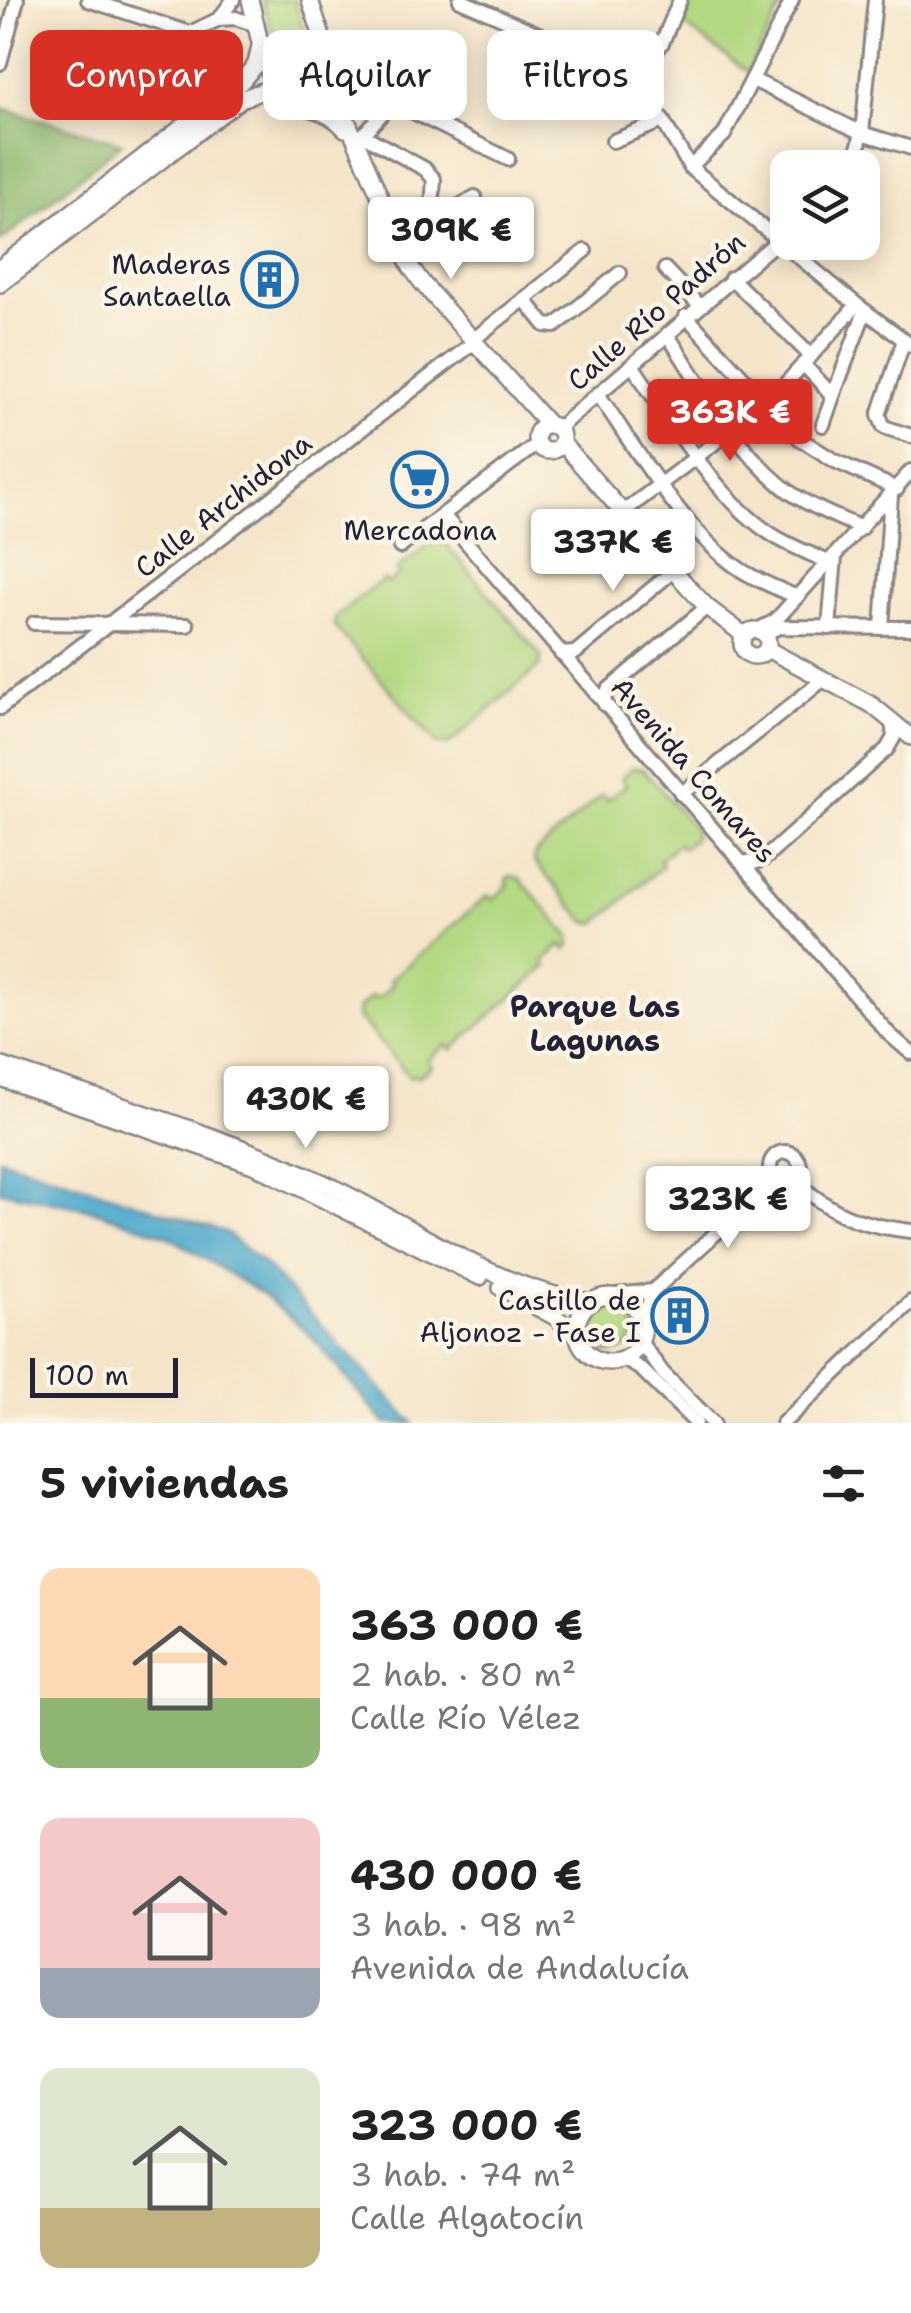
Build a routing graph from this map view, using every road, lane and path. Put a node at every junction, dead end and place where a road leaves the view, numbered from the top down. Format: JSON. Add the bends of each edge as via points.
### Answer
{"nodes":[{"id":1,"x":17,"y":0,"type":"edge"},
{"id":2,"x":88,"y":0,"type":"edge"},
{"id":3,"x":233,"y":0,"type":"edge"},
{"id":4,"x":250,"y":0,"type":"edge"},
{"id":5,"x":460,"y":0,"type":"edge"},
{"id":6,"x":680,"y":0,"type":"edge"},
{"id":7,"x":792,"y":0,"type":"edge"},
{"id":8,"x":875,"y":0,"type":"edge"},
{"id":9,"x":312,"y":2,"type":"edge"},
{"id":10,"x":480,"y":4,"type":"edge"},
{"id":11,"x":218,"y":19,"type":"junction"},
{"id":12,"x":257,"y":24,"type":"junction"},
{"id":13,"x":319,"y":30,"type":"edge"},
{"id":14,"x":533,"y":30,"type":"edge"},
{"id":15,"x":664,"y":38,"type":"edge"},
{"id":16,"x":261,"y":42,"type":"junction"},
{"id":17,"x":263,"y":48,"type":"edge"},
{"id":18,"x":0,"y":63,"type":"edge"},
{"id":19,"x":753,"y":80,"type":"junction"},
{"id":20,"x":263,"y":90,"type":"edge"},
{"id":21,"x":337,"y":120,"type":"edge"},
{"id":22,"x":350,"y":120,"type":"edge"},
{"id":23,"x":663,"y":122,"type":"joint"},
{"id":24,"x":862,"y":132,"type":"junction"},
{"id":25,"x":359,"y":137,"type":"junction"},
{"id":26,"x":613,"y":140,"type":"dead end"},
{"id":27,"x":911,"y":148,"type":"edge"},
{"id":28,"x":858,"y":150,"type":"edge"},
{"id":29,"x":508,"y":159,"type":"dead end"},
{"id":30,"x":690,"y":167,"type":"junction"},
{"id":31,"x":476,"y":197,"type":"dead end"},
{"id":32,"x":770,"y":226,"type":"edge"},
{"id":33,"x":770,"y":246,"type":"edge"},
{"id":34,"x":585,"y":251,"type":"dead end"},
{"id":35,"x":809,"y":260,"type":"edge"},
{"id":36,"x":0,"y":268,"type":"edge"},
{"id":37,"x":666,"y":268,"type":"dead end"},
{"id":38,"x":620,"y":272,"type":"dead end"},
{"id":39,"x":731,"y":278,"type":"junction"},
{"id":40,"x":0,"y":284,"type":"edge"},
{"id":41,"x":524,"y":300,"type":"junction"},
{"id":42,"x":699,"y":305,"type":"junction"},
{"id":43,"x":861,"y":308,"type":"junction"},
{"id":44,"x":686,"y":316,"type":"junction"},
{"id":45,"x":666,"y":334,"type":"junction"},
{"id":46,"x":475,"y":340,"type":"junction"},
{"id":47,"x":907,"y":342,"type":"edge"},
{"id":48,"x":807,"y":360,"type":"junction"},
{"id":49,"x":632,"y":365,"type":"junction"},
{"id":50,"x":598,"y":394,"type":"junction"},
{"id":51,"x":833,"y":396,"type":"junction"},
{"id":52,"x":769,"y":402,"type":"junction"},
{"id":53,"x":823,"y":425,"type":"dead end"},
{"id":54,"x":732,"y":431,"type":"junction"},
{"id":55,"x":556,"y":432,"type":"junction"},
{"id":56,"x":911,"y":436,"type":"edge"},
{"id":57,"x":537,"y":444,"type":"junction"},
{"id":58,"x":696,"y":458,"type":"junction"},
{"id":59,"x":911,"y":471,"type":"edge"},
{"id":60,"x":660,"y":484,"type":"junction"},
{"id":61,"x":894,"y":492,"type":"junction"},
{"id":62,"x":622,"y":513,"type":"junction"},
{"id":63,"x":442,"y":515,"type":"junction"},
{"id":64,"x":861,"y":528,"type":"junction"},
{"id":65,"x":400,"y":548,"type":"dead end"},
{"id":66,"x":833,"y":560,"type":"junction"},
{"id":67,"x":673,"y":571,"type":"junction"},
{"id":68,"x":797,"y":597,"type":"junction"},
{"id":69,"x":707,"y":606,"type":"junction"},
{"id":70,"x":34,"y":624,"type":"dead end"},
{"id":71,"x":111,"y":624,"type":"junction"},
{"id":72,"x":187,"y":625,"type":"dead end"},
{"id":73,"x":828,"y":628,"type":"junction"},
{"id":74,"x":882,"y":628,"type":"junction"},
{"id":75,"x":911,"y":628,"type":"edge"},
{"id":76,"x":758,"y":637,"type":"junction"},
{"id":77,"x":561,"y":654,"type":"junction"},
{"id":78,"x":824,"y":679,"type":"junction"},
{"id":79,"x":606,"y":705,"type":"junction"},
{"id":80,"x":0,"y":708,"type":"edge"},
{"id":81,"x":892,"y":718,"type":"junction"},
{"id":82,"x":911,"y":737,"type":"edge"},
{"id":83,"x":682,"y":794,"type":"junction"},
{"id":84,"x":741,"y":862,"type":"junction"},
{"id":85,"x":911,"y":1053,"type":"edge"},
{"id":86,"x":0,"y":1065,"type":"edge"},
{"id":87,"x":0,"y":1078,"type":"edge"},
{"id":88,"x":775,"y":1179,"type":"junction"},
{"id":89,"x":794,"y":1180,"type":"junction"},
{"id":90,"x":911,"y":1231,"type":"edge"},
{"id":91,"x":653,"y":1290,"type":"junction"},
{"id":92,"x":616,"y":1296,"type":"junction"},
{"id":93,"x":590,"y":1302,"type":"junction"},
{"id":94,"x":911,"y":1302,"type":"edge"},
{"id":95,"x":643,"y":1319,"type":"junction"},
{"id":96,"x":577,"y":1334,"type":"junction"},
{"id":97,"x":641,"y":1342,"type":"junction"},
{"id":98,"x":625,"y":1360,"type":"junction"},
{"id":99,"x":696,"y":1423,"type":"edge"},
{"id":100,"x":713,"y":1423,"type":"edge"},
{"id":101,"x":783,"y":1423,"type":"edge"}],
"edges":[{"from":1,"to":18,"type":"street"},
{"from":2,"to":11,"type":"street","via":[[190,34]]},
{"from":3,"to":11,"type":"street"},
{"from":4,"to":12,"type":"street"},
{"from":5,"to":10,"type":"street"},
{"from":6,"to":15,"type":"street"},
{"from":7,"to":19,"type":"street"},
{"from":8,"to":24,"type":"street"},
{"from":9,"to":13,"type":"street"},
{"from":10,"to":14,"type":"street"},
{"from":11,"to":12,"type":"street"},
{"from":12,"to":16,"type":"street"},
{"from":16,"to":17,"type":"street"},
{"from":16,"to":36,"type":"street","via":[[256,64],[242,81]]},
{"from":19,"to":24,"type":"street"},
{"from":19,"to":30,"type":"street","via":[[724,135]]},
{"from":20,"to":40,"type":"street","via":[[241,99]]},
{"from":21,"to":25,"type":"street"},
{"from":22,"to":25,"type":"street"},
{"from":23,"to":26,"type":"street"},
{"from":23,"to":30,"type":"street"},
{"from":24,"to":27,"type":"street"},
{"from":24,"to":28,"type":"street"},
{"from":25,"to":29,"type":"street","via":[[387,108],[403,107]]},
{"from":25,"to":31,"type":"street","via":[[425,169],[435,184],[436,216],[444,218]]},
{"from":25,"to":46,"type":"street","via":[[410,266]]},
{"from":30,"to":32,"type":"street"},
{"from":33,"to":39,"type":"street","name":"Calle Río Padrón"},
{"from":34,"to":41,"type":"street","name":"Calle Archidona"},
{"from":35,"to":43,"type":"street"},
{"from":37,"to":42,"type":"street"},
{"from":38,"to":41,"type":"street","via":[[554,326]]},
{"from":39,"to":42,"type":"street","name":"Calle Río Padrón"},
{"from":39,"to":48,"type":"street"},
{"from":41,"to":46,"type":"street","name":"Calle Archidona"},
{"from":42,"to":44,"type":"street","name":"Calle Río Padrón"},
{"from":43,"to":47,"type":"street"},
{"from":43,"to":48,"type":"street"},
{"from":43,"to":51,"type":"street"},
{"from":44,"to":45,"type":"street","name":"Calle Río Padrón"},
{"from":44,"to":52,"type":"street"},
{"from":45,"to":49,"type":"street","name":"Calle Río Padrón"},
{"from":45,"to":54,"type":"street"},
{"from":46,"to":55,"type":"street"},
{"from":46,"to":71,"type":"street","name":"Calle Archidona"},
{"from":47,"to":56,"type":"street","via":[[879,415],[884,427]]},
{"from":48,"to":51,"type":"street"},
{"from":48,"to":52,"type":"street"},
{"from":49,"to":50,"type":"street","name":"Calle Río Padrón"},
{"from":49,"to":58,"type":"street"},
{"from":50,"to":55,"type":"street","name":"Calle Río Padrón"},
{"from":50,"to":60,"type":"street"},
{"from":51,"to":53,"type":"street"},
{"from":52,"to":54,"type":"street"},
{"from":52,"to":61,"type":"street","via":[[800,439]]},
{"from":54,"to":58,"type":"street"},
{"from":54,"to":64,"type":"street","via":[[794,496]]},
{"from":55,"to":57,"type":"street","via":[[538,430]]},
{"from":55,"to":57,"type":"street","via":[[556,450]]},
{"from":55,"to":62,"type":"street"},
{"from":57,"to":63,"type":"street"},
{"from":58,"to":60,"type":"street"},
{"from":58,"to":66,"type":"street","via":[[768,533]]},
{"from":59,"to":61,"type":"street"},
{"from":60,"to":62,"type":"street"},
{"from":60,"to":68,"type":"street","via":[[714,548],[741,570]]},
{"from":61,"to":64,"type":"street"},
{"from":61,"to":74,"type":"street"},
{"from":62,"to":67,"type":"street"},
{"from":63,"to":65,"type":"street"},
{"from":63,"to":77,"type":"street","name":"Avenida Comares"},
{"from":64,"to":66,"type":"street"},
{"from":66,"to":68,"type":"street"},
{"from":66,"to":73,"type":"street"},
{"from":67,"to":69,"type":"street"},
{"from":67,"to":77,"type":"street","via":[[575,654]]},
{"from":68,"to":76,"type":"street"},
{"from":69,"to":76,"type":"street"},
{"from":69,"to":79,"type":"street","via":[[608,690]]},
{"from":70,"to":71,"type":"street"},
{"from":71,"to":72,"type":"street"},
{"from":71,"to":80,"type":"street","name":"Calle Archidona"},
{"from":73,"to":74,"type":"street"},
{"from":73,"to":76,"type":"street","via":[[779,627]]},
{"from":74,"to":75,"type":"street"},
{"from":76,"to":78,"type":"street"},
{"from":77,"to":79,"type":"street","name":"Avenida Comares"},
{"from":78,"to":81,"type":"street"},
{"from":78,"to":83,"type":"street"},
{"from":79,"to":83,"type":"street","name":"Avenida Comares"},
{"from":81,"to":82,"type":"street"},
{"from":81,"to":84,"type":"street","via":[[887,749],[764,859]]},
{"from":83,"to":84,"type":"street","name":"Avenida Comares"},
{"from":84,"to":85,"type":"street","name":"Avenida Comares"},
{"from":86,"to":93,"type":"street","via":[[261,1156],[518,1285]]},
{"from":87,"to":96,"type":"street","via":[[256,1166],[514,1294]]},
{"from":88,"to":89,"type":"street"},
{"from":88,"to":89,"type":"street","via":[[770,1164],[785,1152],[800,1163]]},
{"from":88,"to":91,"type":"street"},
{"from":89,"to":90,"type":"street","via":[[848,1219]]},
{"from":91,"to":92,"type":"street"},
{"from":91,"to":95,"type":"street"},
{"from":92,"to":93,"type":"street"},
{"from":92,"to":95,"type":"street"},
{"from":93,"to":96,"type":"street"},
{"from":94,"to":101,"type":"street"},
{"from":95,"to":97,"type":"street"},
{"from":96,"to":98,"type":"street","via":[[598,1360]]},
{"from":97,"to":98,"type":"street"},
{"from":97,"to":100,"type":"street"},
{"from":98,"to":99,"type":"street"}]}
